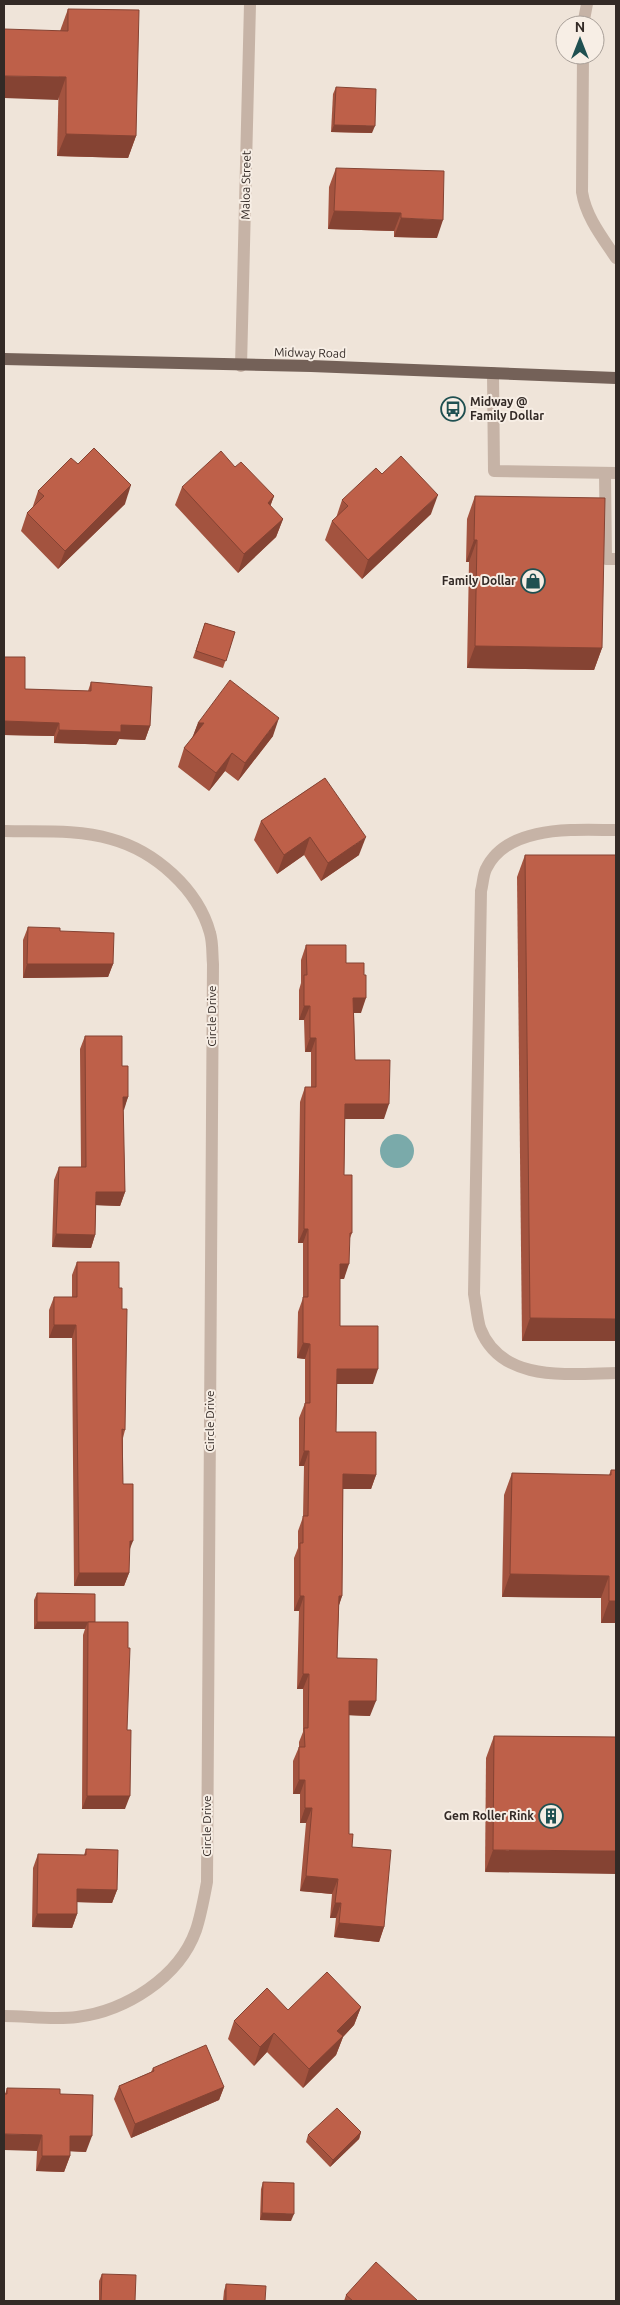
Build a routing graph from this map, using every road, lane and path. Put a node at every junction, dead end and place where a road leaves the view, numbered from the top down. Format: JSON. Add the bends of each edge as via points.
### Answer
{"nodes":[{"id":1,"x":250,"y":4,"type":"edge"},
{"id":2,"x":583,"y":65,"type":"edge"},
{"id":3,"x":616,"y":258,"type":"edge"},
{"id":4,"x":4,"y":359,"type":"edge"},
{"id":5,"x":241,"y":366,"type":"junction"},
{"id":6,"x":493,"y":374,"type":"junction"},
{"id":7,"x":616,"y":378,"type":"edge"},
{"id":8,"x":611,"y":473,"type":"edge"},
{"id":9,"x":616,"y":559,"type":"edge"},
{"id":10,"x":616,"y":830,"type":"edge"},
{"id":11,"x":4,"y":831,"type":"edge"},
{"id":12,"x":616,"y":1373,"type":"edge"},
{"id":13,"x":4,"y":2016,"type":"edge"}],
"edges":[{"from":1,"to":5,"type":"street","name":"Maloa Street"},
{"from":2,"to":3,"type":"street","via":[[584,205]]},
{"from":4,"to":5,"type":"main road","name":"Midway Road"},
{"from":5,"to":6,"type":"main road","name":"Midway Road"},
{"from":6,"to":7,"type":"main road","name":"Midway Road"},
{"from":6,"to":8,"type":"street","via":[[494,471]]},
{"from":8,"to":9,"type":"street","via":[[606,559]]},
{"from":10,"to":12,"type":"street","via":[[551,830],[524,837],[500,850],[486,869],[482,891],[474,1294],[480,1328],[494,1352],[520,1368],[552,1374]]},
{"from":11,"to":13,"type":"street","name":"Circle Drive","via":[[78,833],[111,839],[161,864],[199,907],[210,934],[213,964],[207,1882],[203,1907],[195,1932],[179,1959],[159,1981],[135,1998],[108,2010],[76,2017]]}]}
